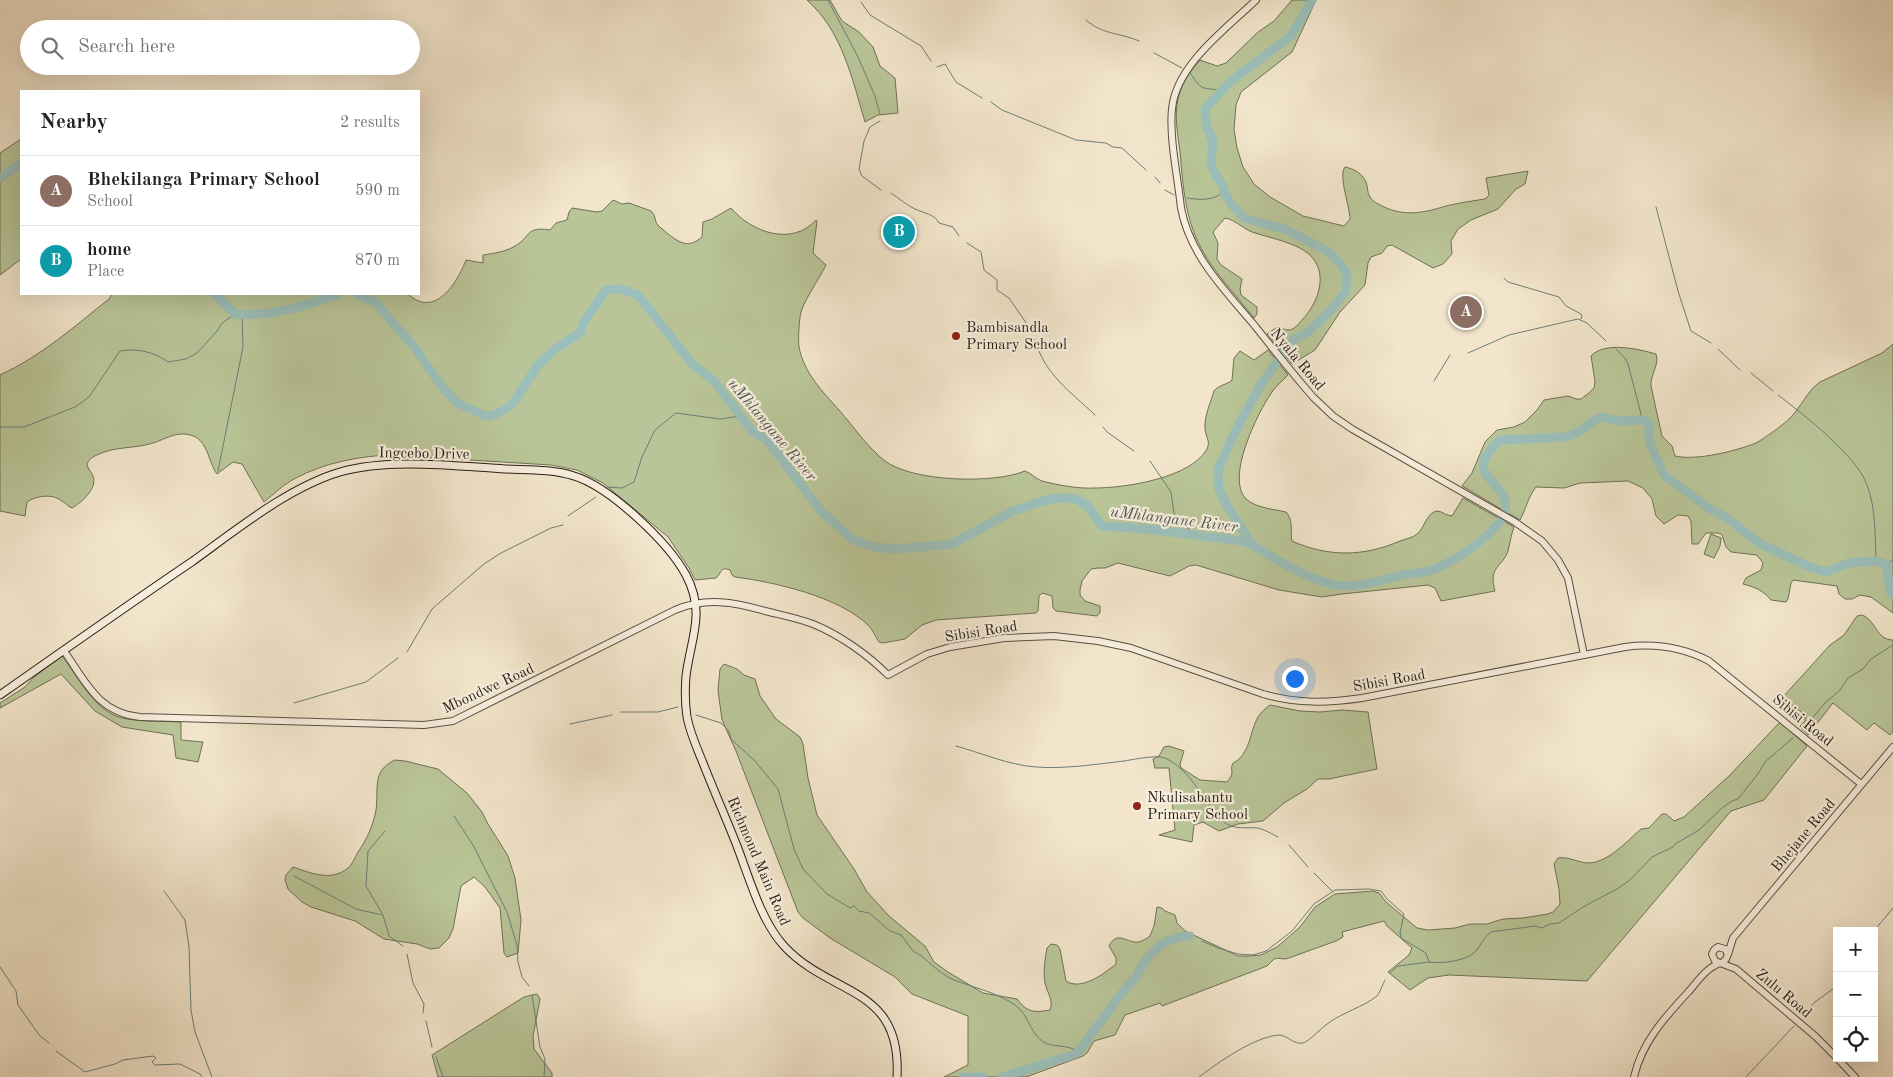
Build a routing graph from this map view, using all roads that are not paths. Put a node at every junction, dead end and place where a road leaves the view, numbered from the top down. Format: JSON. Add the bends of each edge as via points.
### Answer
{"nodes":[{"id":1,"x":1256,"y":0,"type":"edge"},
{"id":2,"x":696,"y":604,"type":"junction"},
{"id":3,"x":64,"y":651,"type":"junction"},
{"id":4,"x":1584,"y":654,"type":"junction"},
{"id":5,"x":32,"y":673,"type":"junction"},
{"id":6,"x":888,"y":675,"type":"joint"},
{"id":7,"x":0,"y":695,"type":"edge"},
{"id":8,"x":0,"y":699,"type":"edge"},
{"id":9,"x":1893,"y":747,"type":"edge"},
{"id":10,"x":1861,"y":784,"type":"junction"},
{"id":11,"x":1733,"y":938,"type":"junction"},
{"id":12,"x":1720,"y":947,"type":"junction"},
{"id":13,"x":1728,"y":955,"type":"junction"},
{"id":14,"x":1712,"y":956,"type":"junction"},
{"id":15,"x":1721,"y":963,"type":"junction"},
{"id":16,"x":1736,"y":969,"type":"junction"},
{"id":17,"x":1707,"y":971,"type":"junction"},
{"id":18,"x":1833,"y":1054,"type":"edge"},
{"id":19,"x":1841,"y":1062,"type":"edge"},
{"id":20,"x":897,"y":1077,"type":"edge"},
{"id":21,"x":1634,"y":1077,"type":"edge"},
{"id":22,"x":1856,"y":1077,"type":"edge"}],
"edges":[{"from":1,"to":4,"type":"street","name":"Nyala Road","via":[[1196,58],[1185,72],[1174,97],[1171,120],[1181,208],[1192,241],[1210,272],[1313,397],[1333,416],[1542,541],[1565,572]]},
{"from":2,"to":3,"type":"street","name":"Mbondwe Road","via":[[648,623],[453,721],[430,725],[124,715],[107,707],[97,697]]},
{"from":2,"to":3,"type":"main road","name":"Ingcebo Drive","via":[[690,585],[671,553],[622,505],[588,481],[556,472],[387,464],[339,472],[297,490]]},
{"from":2,"to":6,"type":"street","name":"Mbondwe Road","via":[[735,603],[813,624],[865,655]]},
{"from":2,"to":20,"type":"main road","name":"Richmond Main Road","via":[[697,618],[686,682],[689,723],[761,908],[776,936],[792,954],[864,998],[882,1014],[895,1041]]},
{"from":3,"to":5,"type":"main road","name":"Ingcebo Drive"},
{"from":4,"to":6,"type":"street","name":"Sibisi Road","via":[[1393,692],[1320,703],[1271,697],[1144,652],[1070,637],[1023,637],[950,647],[927,654]]},
{"from":4,"to":10,"type":"street","name":"Sibisi Road","via":[[1652,644],[1701,657],[1719,668]]},
{"from":5,"to":7,"type":"main road","name":"Ingcebo Drive"},
{"from":5,"to":8,"type":"main road","name":"Ingcebo Drive"},
{"from":9,"to":10,"type":"street","name":"Bhejane Road"},
{"from":10,"to":11,"type":"street","name":"Bhejane Road"},
{"from":11,"to":12,"type":"street","name":"Bhejane Road"},
{"from":11,"to":13,"type":"street","name":"Bhejane Road"},
{"from":12,"to":13,"type":"street"},
{"from":12,"to":14,"type":"street"},
{"from":13,"to":15,"type":"street"},
{"from":13,"to":16,"type":"street","name":"Zulu Road"},
{"from":14,"to":15,"type":"street"},
{"from":14,"to":17,"type":"street"},
{"from":15,"to":16,"type":"street","name":"Zulu Road"},
{"from":15,"to":17,"type":"street"},
{"from":16,"to":18,"type":"street","name":"Zulu Road"},
{"from":17,"to":21,"type":"street","via":[[1652,1036]]},
{"from":19,"to":22,"type":"street","name":"Zulu Road"}]}
